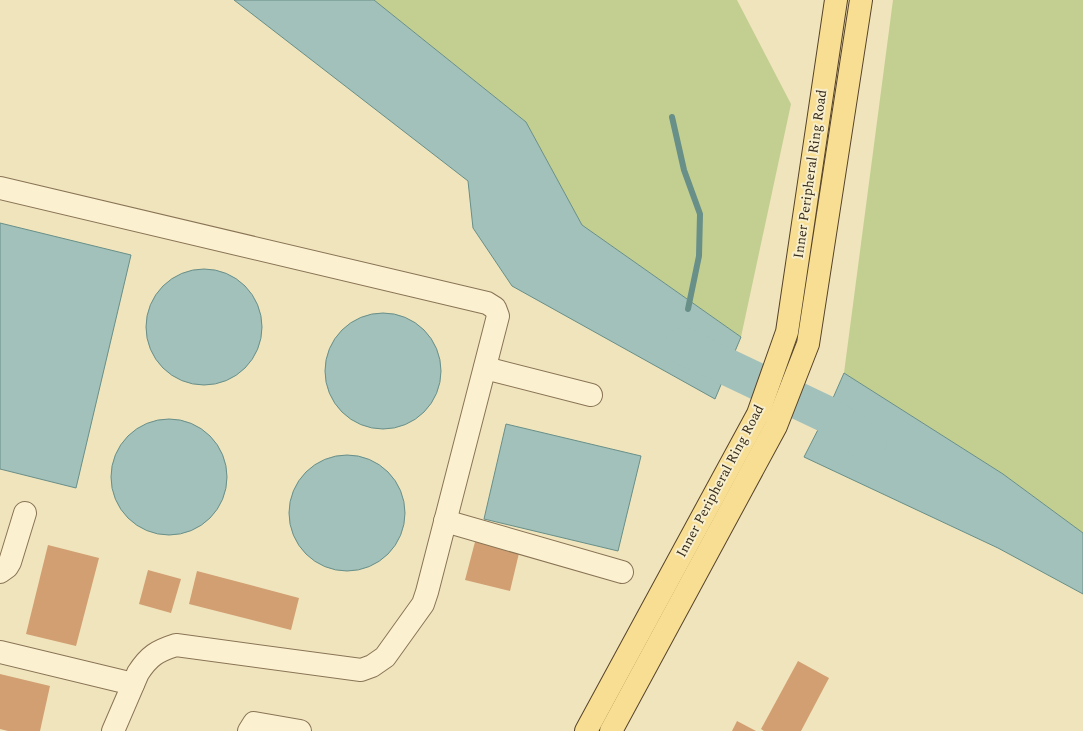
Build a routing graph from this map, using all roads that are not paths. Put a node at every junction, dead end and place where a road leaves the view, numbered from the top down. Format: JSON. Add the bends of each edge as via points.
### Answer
{"nodes":[{"id":1,"x":836,"y":0,"type":"edge"},
{"id":2,"x":861,"y":0,"type":"edge"},
{"id":3,"x":0,"y":188,"type":"edge"},
{"id":4,"x":485,"y":368,"type":"junction"},
{"id":5,"x":591,"y":395,"type":"dead end"},
{"id":6,"x":767,"y":420,"type":"junction"},
{"id":7,"x":25,"y":513,"type":"dead end"},
{"id":8,"x":445,"y":521,"type":"junction"},
{"id":9,"x":0,"y":572,"type":"edge"},
{"id":10,"x":622,"y":572,"type":"dead end"},
{"id":11,"x":0,"y":652,"type":"edge"},
{"id":12,"x":133,"y":684,"type":"junction"},
{"id":13,"x":113,"y":731,"type":"edge"},
{"id":14,"x":249,"y":731,"type":"edge"},
{"id":15,"x":300,"y":731,"type":"edge"},
{"id":16,"x":586,"y":731,"type":"edge"},
{"id":17,"x":611,"y":731,"type":"edge"}],
"edges":[{"from":1,"to":6,"type":"main road","name":"Inner Peripheral Ring Road","via":[[787,332]]},
{"from":2,"to":6,"type":"main road","name":"Inner Peripheral Ring Road","via":[[808,344]]},
{"from":3,"to":4,"type":"street","via":[[486,303],[495,308],[498,316]]},
{"from":4,"to":5,"type":"street"},
{"from":4,"to":8,"type":"street"},
{"from":6,"to":16,"type":"main road","name":"Inner Peripheral Ring Road"},
{"from":6,"to":17,"type":"main road","name":"Inner Peripheral Ring Road"},
{"from":7,"to":9,"type":"street","via":[[10,562]]},
{"from":8,"to":10,"type":"street"},
{"from":8,"to":12,"type":"street","via":[[423,604],[385,657],[372,666],[361,670],[176,645],[162,649],[151,657]]},
{"from":11,"to":12,"type":"street"},
{"from":12,"to":13,"type":"street"},
{"from":14,"to":15,"type":"street","via":[[254,723]]}]}
